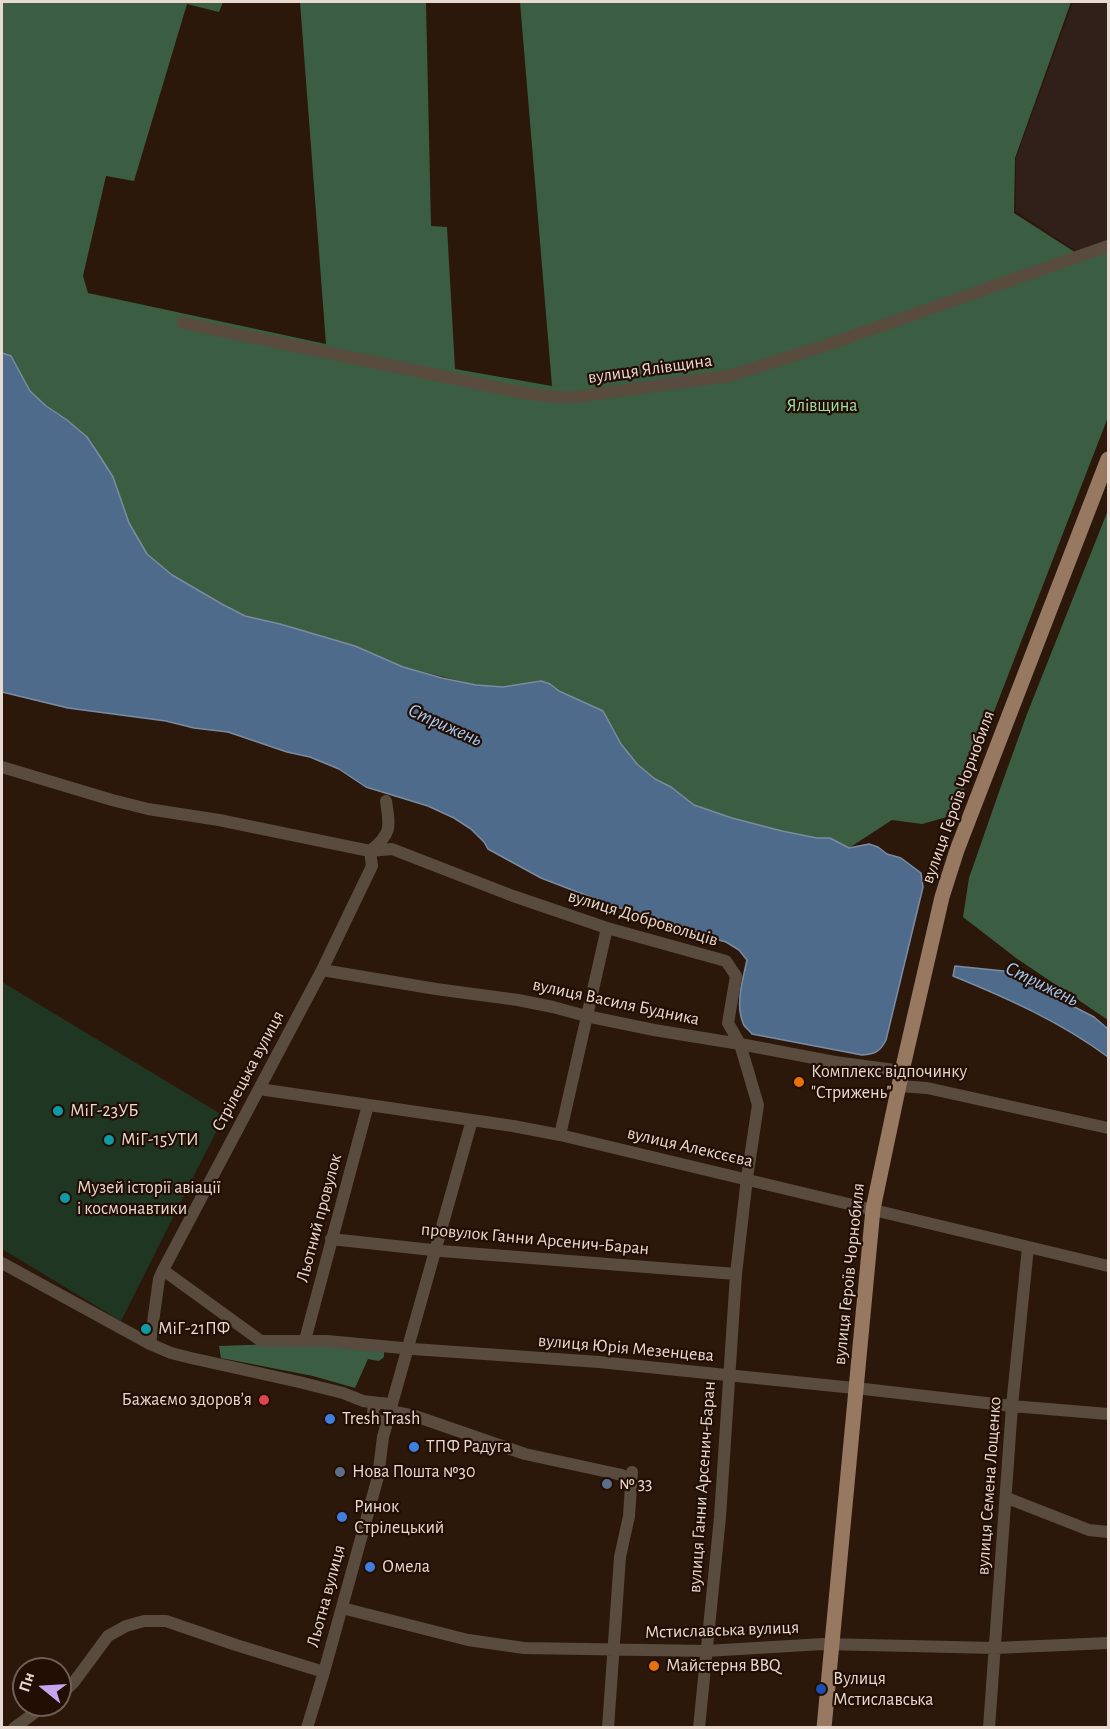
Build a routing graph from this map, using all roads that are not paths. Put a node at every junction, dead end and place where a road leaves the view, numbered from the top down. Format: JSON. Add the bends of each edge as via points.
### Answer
{"nodes":[{"id":1,"x":1108,"y":246,"type":"edge"},
{"id":2,"x":183,"y":323,"type":"dead end"},
{"id":3,"x":1108,"y":459,"type":"edge"},
{"id":4,"x":2,"y":767,"type":"edge"},
{"id":5,"x":387,"y":801,"type":"dead end"},
{"id":6,"x":370,"y":851,"type":"junction"},
{"id":7,"x":607,"y":928,"type":"junction"},
{"id":8,"x":322,"y":970,"type":"junction"},
{"id":9,"x":586,"y":1016,"type":"junction"},
{"id":10,"x":740,"y":1044,"type":"junction"},
{"id":11,"x":901,"y":1078,"type":"junction"},
{"id":12,"x":259,"y":1089,"type":"junction"},
{"id":13,"x":368,"y":1105,"type":"junction"},
{"id":14,"x":472,"y":1120,"type":"junction"},
{"id":15,"x":1108,"y":1128,"type":"edge"},
{"id":16,"x":560,"y":1135,"type":"junction"},
{"id":17,"x":747,"y":1178,"type":"junction"},
{"id":18,"x":873,"y":1209,"type":"junction"},
{"id":19,"x":331,"y":1239,"type":"junction"},
{"id":20,"x":1028,"y":1247,"type":"junction"},
{"id":21,"x":436,"y":1250,"type":"junction"},
{"id":22,"x":2,"y":1263,"type":"edge"},
{"id":23,"x":1108,"y":1266,"type":"edge"},
{"id":24,"x":163,"y":1270,"type":"junction"},
{"id":25,"x":736,"y":1274,"type":"junction"},
{"id":26,"x":304,"y":1340,"type":"junction"},
{"id":27,"x":150,"y":1344,"type":"junction"},
{"id":28,"x":409,"y":1348,"type":"junction"},
{"id":29,"x":729,"y":1375,"type":"junction"},
{"id":30,"x":856,"y":1389,"type":"junction"},
{"id":31,"x":1012,"y":1406,"type":"junction"},
{"id":32,"x":381,"y":1411,"type":"junction"},
{"id":33,"x":1108,"y":1414,"type":"edge"},
{"id":34,"x":1007,"y":1498,"type":"junction"},
{"id":35,"x":1108,"y":1532,"type":"edge"},
{"id":36,"x":342,"y":1608,"type":"junction"},
{"id":37,"x":1108,"y":1643,"type":"edge"},
{"id":38,"x":831,"y":1644,"type":"junction"},
{"id":39,"x":995,"y":1648,"type":"junction"},
{"id":40,"x":614,"y":1650,"type":"junction"},
{"id":41,"x":706,"y":1651,"type":"junction"},
{"id":42,"x":324,"y":1672,"type":"junction"},
{"id":43,"x":72,"y":1684,"type":"edge"},
{"id":44,"x":29,"y":1717,"type":"edge"},
{"id":45,"x":14,"y":1728,"type":"edge"},
{"id":46,"x":307,"y":1728,"type":"edge"},
{"id":47,"x":608,"y":1728,"type":"edge"},
{"id":48,"x":699,"y":1728,"type":"edge"},
{"id":49,"x":824,"y":1728,"type":"edge"},
{"id":50,"x":989,"y":1728,"type":"edge"}],
"edges":[{"from":1,"to":2,"type":"street","name":"вулиця Ялівщина","via":[[729,376],[577,398],[524,393]]},
{"from":3,"to":11,"type":"main road","name":"вулиця Героїв Чорнобиля","via":[[957,849],[942,897]]},
{"from":4,"to":6,"type":"street","via":[[148,809]]},
{"from":5,"to":6,"type":"street","via":[[390,824],[384,840]]},
{"from":6,"to":7,"type":"street","name":"вулиця Добровольців","via":[[392,849]]},
{"from":6,"to":8,"type":"street","name":"Стрілецька вулиця","via":[[372,866]]},
{"from":7,"to":9,"type":"street"},
{"from":7,"to":10,"type":"street","name":"вулиця Добровольців","via":[[726,961],[736,976],[728,1023]]},
{"from":8,"to":9,"type":"street","name":"вулиця Василя Будника","via":[[518,1000]]},
{"from":8,"to":12,"type":"street","name":"Стрілецька вулиця"},
{"from":9,"to":10,"type":"street","name":"вулиця Василя Будника"},
{"from":9,"to":16,"type":"street"},
{"from":10,"to":11,"type":"street","name":"вулиця Василя Будника"},
{"from":10,"to":17,"type":"street","name":"вулиця Добровольців","via":[[758,1105]]},
{"from":11,"to":15,"type":"street","name":"вулиця Василя Будника","via":[[927,1088]]},
{"from":11,"to":18,"type":"main road","name":"вулиця Героїв Чорнобиля"},
{"from":12,"to":13,"type":"street","name":"вулиця Алексєєва"},
{"from":12,"to":24,"type":"street","name":"Стрілецька вулиця"},
{"from":13,"to":14,"type":"street","name":"вулиця Алексєєва"},
{"from":13,"to":19,"type":"street","name":"Льотний провулок"},
{"from":14,"to":16,"type":"street","name":"вулиця Алексєєва"},
{"from":14,"to":21,"type":"street","name":"Льотна вулиця"},
{"from":16,"to":17,"type":"street","name":"вулиця Алексєєва"},
{"from":17,"to":18,"type":"street","name":"вулиця Алексєєва"},
{"from":17,"to":25,"type":"street","name":"вулиця Ганни Арсенич-Баран"},
{"from":18,"to":20,"type":"street","name":"вулиця Алексєєва"},
{"from":18,"to":30,"type":"main road","name":"вулиця Героїв Чорнобиля"},
{"from":19,"to":21,"type":"street","name":"провулок Ганни Арсенич-Баран"},
{"from":19,"to":26,"type":"street","name":"Льотний провулок"},
{"from":20,"to":23,"type":"street","name":"вулиця Алексєєва"},
{"from":20,"to":31,"type":"street","name":"вулиця Семена Лощенко"},
{"from":21,"to":25,"type":"street","name":"провулок Ганни Арсенич-Баран"},
{"from":21,"to":28,"type":"street","name":"Льотна вулиця"},
{"from":22,"to":27,"type":"street"},
{"from":24,"to":26,"type":"street","name":"вулиця Юрія Мезенцева","via":[[261,1341]]},
{"from":24,"to":27,"type":"street","name":"Стрілецька вулиця"},
{"from":25,"to":29,"type":"street","name":"вулиця Ганни Арсенич-Баран"},
{"from":26,"to":28,"type":"street","name":"вулиця Юрія Мезенцева"},
{"from":27,"to":32,"type":"street","via":[[190,1358],[343,1393]]},
{"from":28,"to":29,"type":"street","name":"вулиця Юрія Мезенцева"},
{"from":28,"to":32,"type":"street","name":"Льотна вулиця","via":[[395,1393]]},
{"from":29,"to":30,"type":"street","name":"вулиця Юрія Мезенцева"},
{"from":29,"to":41,"type":"street","name":"вулиця Ганни Арсенич-Баран"},
{"from":30,"to":31,"type":"street","name":"вулиця Юрія Мезенцева"},
{"from":30,"to":38,"type":"main road","name":"вулиця Героїв Чорнобиля"},
{"from":31,"to":33,"type":"street","name":"вулиця Юрія Мезенцева"},
{"from":31,"to":34,"type":"street","name":"вулиця Семена Лощенко"},
{"from":32,"to":36,"type":"street","name":"Льотна вулиця","via":[[383,1437],[378,1477]]},
{"from":32,"to":40,"type":"street","via":[[415,1416],[525,1454],[627,1474],[629,1516],[620,1557]]},
{"from":34,"to":35,"type":"street","via":[[1089,1530]]},
{"from":34,"to":39,"type":"street","name":"вулиця Семена Лощенко"},
{"from":36,"to":40,"type":"street","name":"Мстиславська вулиця","via":[[468,1640],[524,1648]]},
{"from":36,"to":42,"type":"street","name":"Льотна вулиця"},
{"from":37,"to":39,"type":"street","name":"Мстиславська вулиця"},
{"from":38,"to":39,"type":"street","name":"Мстиславська вулиця"},
{"from":38,"to":41,"type":"street","name":"Мстиславська вулиця"},
{"from":38,"to":49,"type":"main road","name":"вулиця Героїв Чорнобиля"},
{"from":39,"to":50,"type":"street","name":"вулиця Семена Лощенко"},
{"from":40,"to":41,"type":"street","name":"Мстиславська вулиця"},
{"from":40,"to":47,"type":"street"},
{"from":41,"to":48,"type":"street","name":"вулиця Ганни Арсенич-Баран"},
{"from":42,"to":43,"type":"street","via":[[166,1621],[144,1621],[108,1636]]},
{"from":42,"to":46,"type":"street","name":"Льотна вулиця"},
{"from":44,"to":45,"type":"street"}]}
